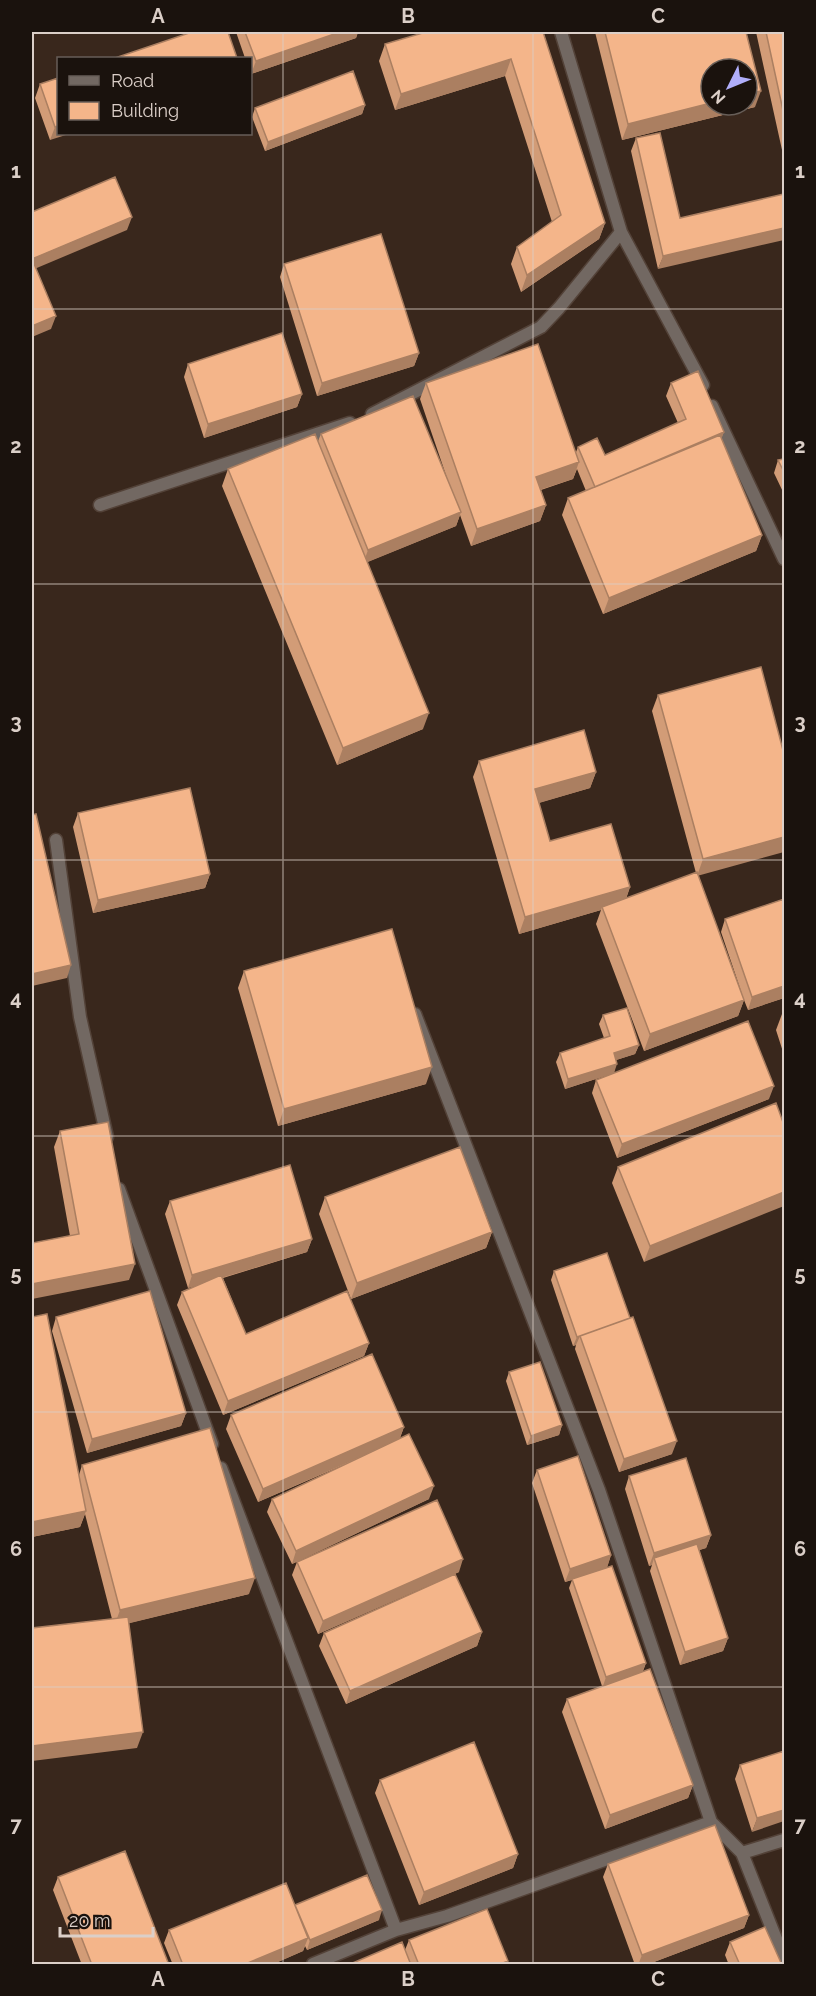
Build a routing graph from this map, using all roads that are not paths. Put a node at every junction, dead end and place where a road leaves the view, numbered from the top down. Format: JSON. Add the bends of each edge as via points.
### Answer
{"nodes":[{"id":1,"x":561,"y":32,"type":"edge"},
{"id":2,"x":621,"y":232,"type":"junction"},
{"id":3,"x":100,"y":506,"type":"dead end"},
{"id":4,"x":784,"y":559,"type":"edge"},
{"id":5,"x":56,"y":840,"type":"dead end"},
{"id":6,"x":409,"y":999,"type":"edge"},
{"id":7,"x":109,"y":1146,"type":"edge"},
{"id":8,"x":117,"y":1181,"type":"edge"},
{"id":9,"x":711,"y":1822,"type":"junction"},
{"id":10,"x":784,"y":1840,"type":"edge"},
{"id":11,"x":742,"y":1853,"type":"junction"},
{"id":12,"x":396,"y":1930,"type":"junction"},
{"id":13,"x":784,"y":1959,"type":"edge"},
{"id":14,"x":313,"y":1965,"type":"edge"}],
"edges":[{"from":1,"to":2,"type":"street"},
{"from":2,"to":3,"type":"street","via":[[541,327],[366,417]]},
{"from":2,"to":4,"type":"street","via":[[693,365]]},
{"from":5,"to":7,"type":"street","via":[[80,1017]]},
{"from":6,"to":9,"type":"street","via":[[599,1490]]},
{"from":8,"to":12,"type":"street","via":[[214,1451]]},
{"from":9,"to":11,"type":"street"},
{"from":9,"to":12,"type":"street","via":[[447,1916]]},
{"from":10,"to":11,"type":"street"},
{"from":11,"to":13,"type":"street"},
{"from":12,"to":14,"type":"street"}]}
